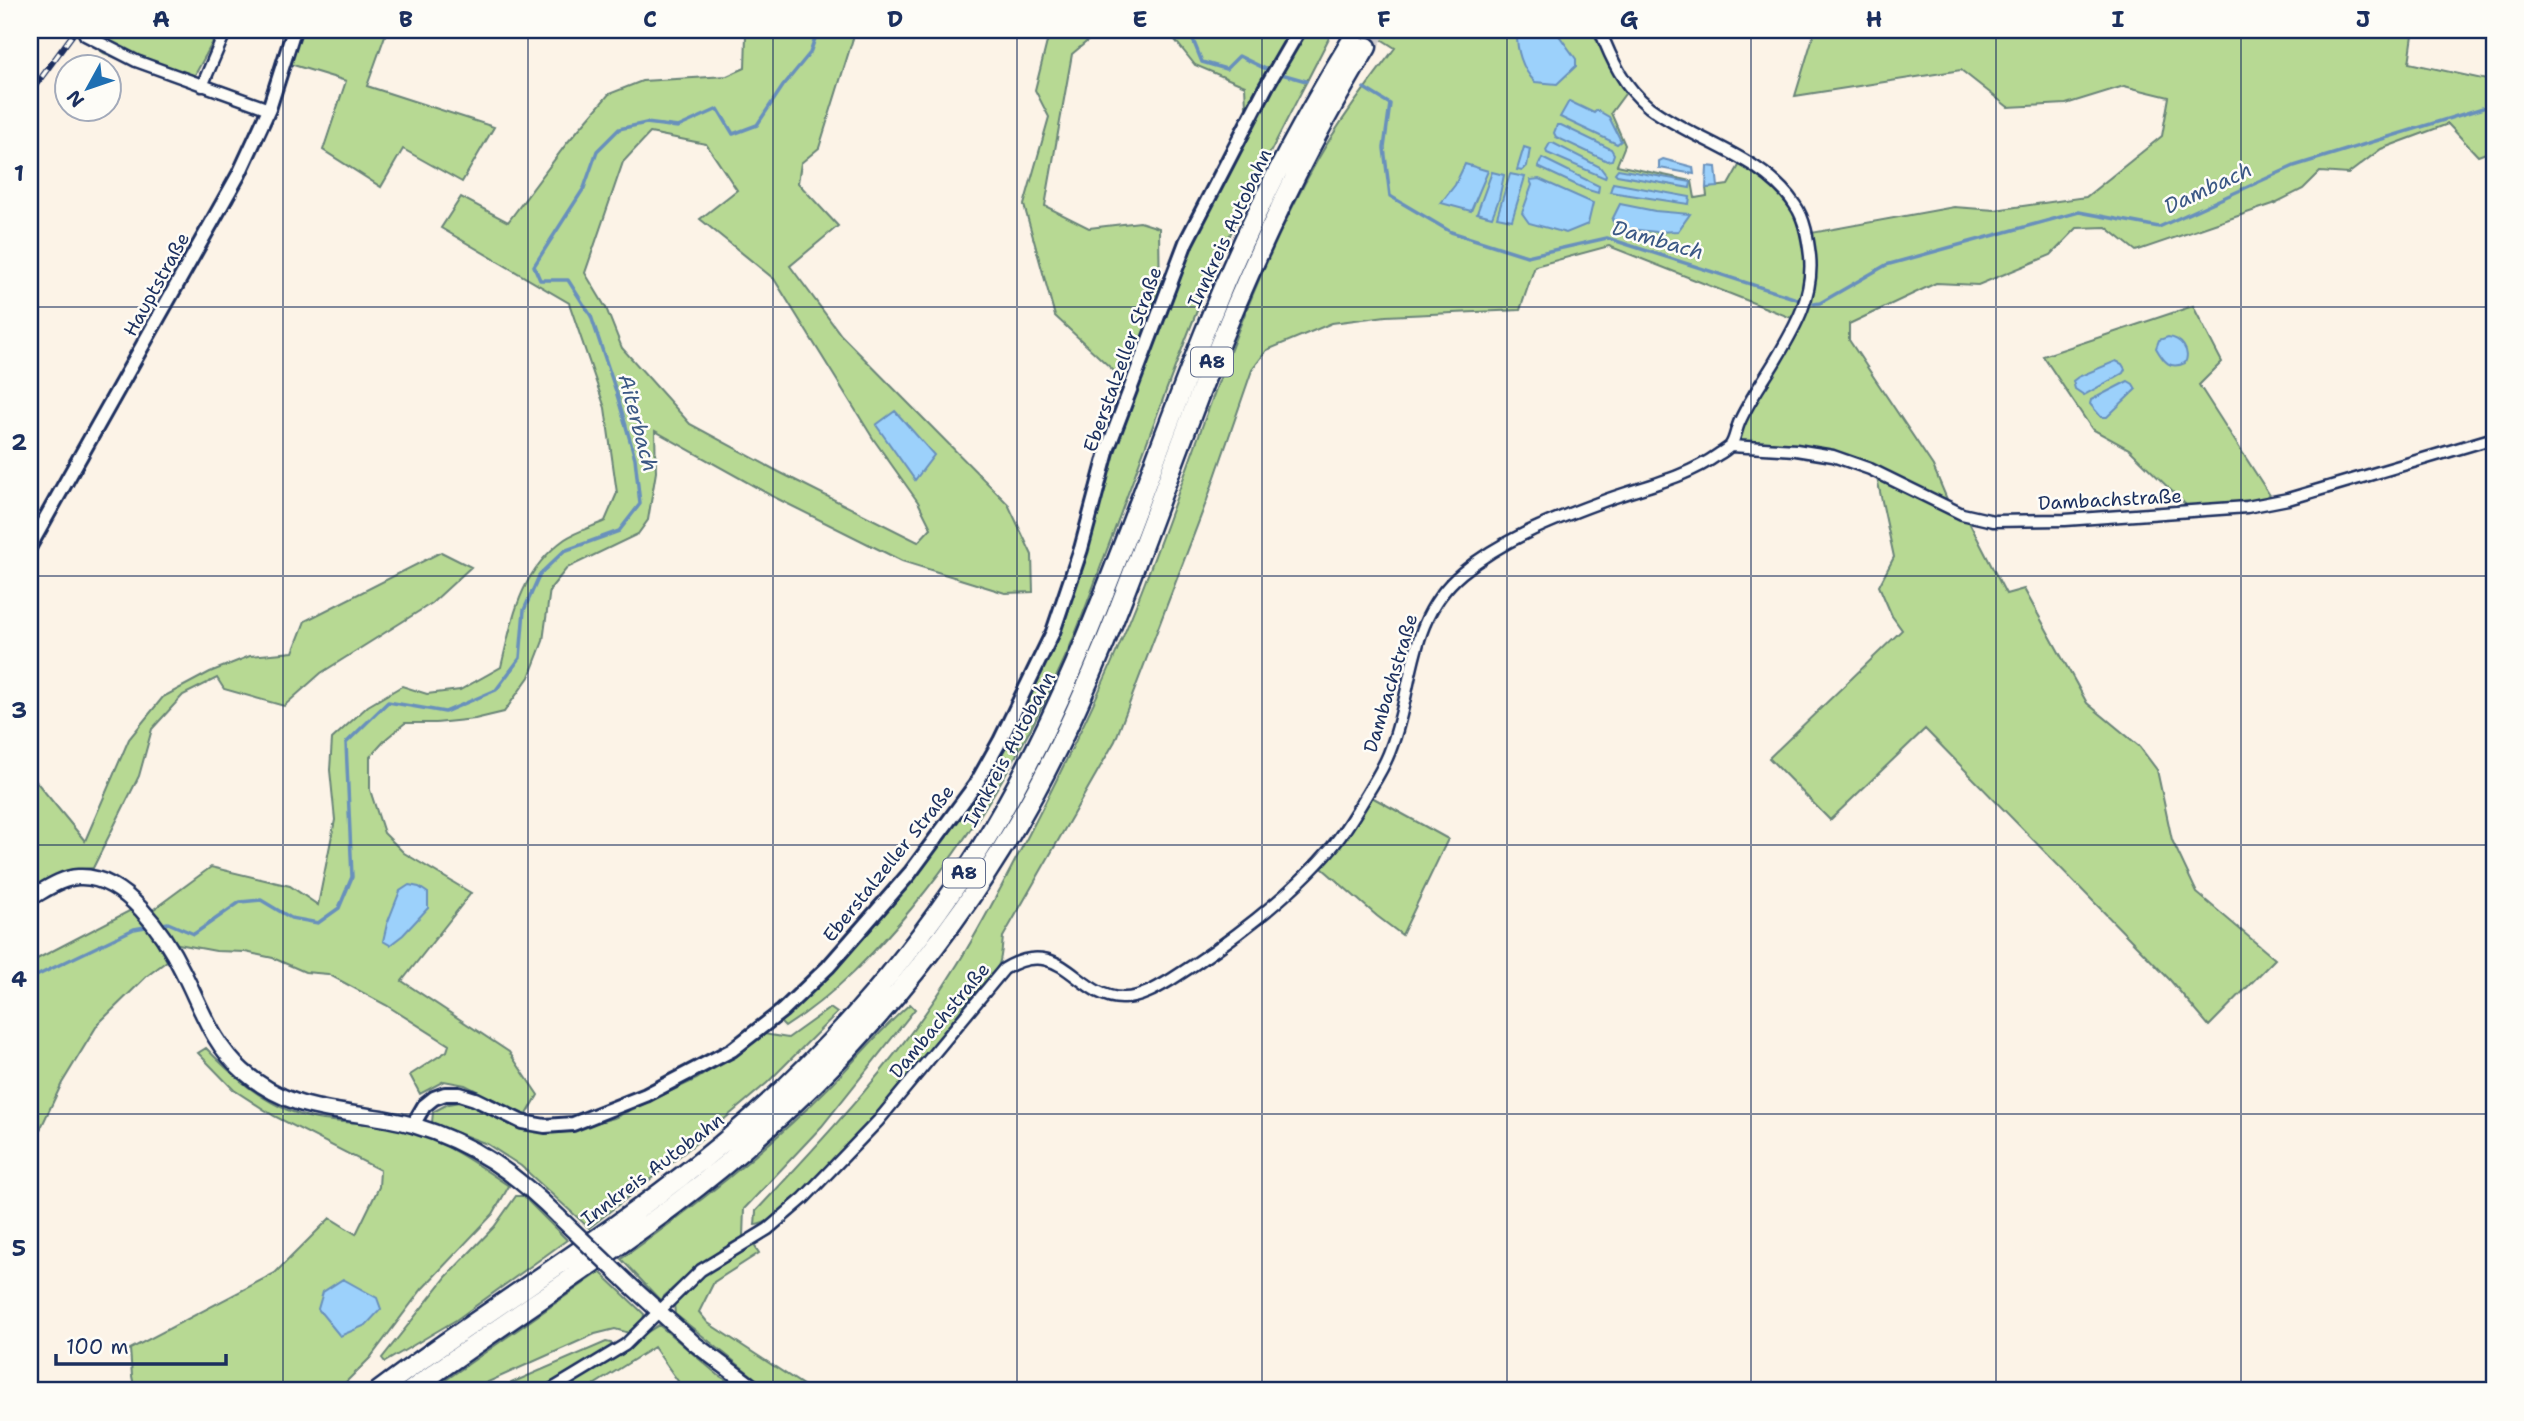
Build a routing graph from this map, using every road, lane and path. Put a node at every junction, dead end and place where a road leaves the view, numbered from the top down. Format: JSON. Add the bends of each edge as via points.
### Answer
{"nodes":[{"id":1,"x":226,"y":30,"type":"edge"},
{"id":2,"x":294,"y":30,"type":"edge"},
{"id":3,"x":1299,"y":30,"type":"edge"},
{"id":4,"x":1600,"y":30,"type":"edge"},
{"id":5,"x":85,"y":35,"type":"dead end"},
{"id":6,"x":202,"y":86,"type":"junction"},
{"id":7,"x":269,"y":109,"type":"junction"},
{"id":8,"x":2494,"y":438,"type":"edge"},
{"id":9,"x":1731,"y":446,"type":"junction"},
{"id":10,"x":30,"y":547,"type":"edge"},
{"id":11,"x":30,"y":898,"type":"edge"},
{"id":12,"x":413,"y":1125,"type":"junction"},
{"id":13,"x":659,"y":1313,"type":"junction"},
{"id":14,"x":379,"y":1391,"type":"edge"},
{"id":15,"x":410,"y":1391,"type":"edge"},
{"id":16,"x":549,"y":1391,"type":"edge"},
{"id":17,"x":758,"y":1391,"type":"edge"}],
"edges":[{"from":1,"to":6,"type":"street"},
{"from":2,"to":7,"type":"street","name":"Hauptstraße"},
{"from":3,"to":12,"type":"street","name":"Eberstalzeller Straße","via":[[1186,242],[1108,448],[1053,632],[976,784],[910,873],[828,967],[782,1011],[732,1051],[671,1082],[573,1124],[522,1122],[475,1099],[445,1094],[424,1106]]},
{"from":4,"to":9,"type":"street","via":[[1616,68],[1649,106],[1759,169],[1797,207],[1805,228],[1811,258],[1806,304]]},
{"from":5,"to":6,"type":"street","via":[[125,57]]},
{"from":6,"to":7,"type":"street"},
{"from":7,"to":10,"type":"street","name":"Hauptstraße","via":[[233,185]]},
{"from":8,"to":9,"type":"street","name":"Dambachstraße","via":[[2247,507],[1993,521],[1962,514],[1833,456]]},
{"from":9,"to":13,"type":"street","name":"Dambachstraße","via":[[1693,471],[1553,521],[1468,568],[1440,595],[1424,621],[1398,730],[1383,767],[1340,837],[1299,880],[1242,930],[1171,979],[1139,995],[1119,999],[1108,995],[1043,959],[1023,959],[1004,969],[825,1179],[768,1229],[701,1270]]},
{"from":11,"to":12,"type":"main road","via":[[64,881],[88,877],[121,890],[158,932],[215,1038],[258,1083],[310,1108]]},
{"from":12,"to":13,"type":"main road","bridge":true,"via":[[487,1157],[528,1187]]},
{"from":13,"to":16,"type":"street","name":"Dambachstraße","via":[[625,1345]]},
{"from":13,"to":17,"type":"main road"},
{"from":14,"to":15,"type":"highway","name":"Innkreis Autobahn","number":"A8","via":[[628,1216],[736,1132],[853,1017],[932,920],[1005,808],[1056,710],[1105,596],[1236,256],[1302,123],[1360,42],[1249,273],[1119,609],[1068,727],[988,872],[929,954],[857,1041],[769,1127],[676,1204]]}]}
